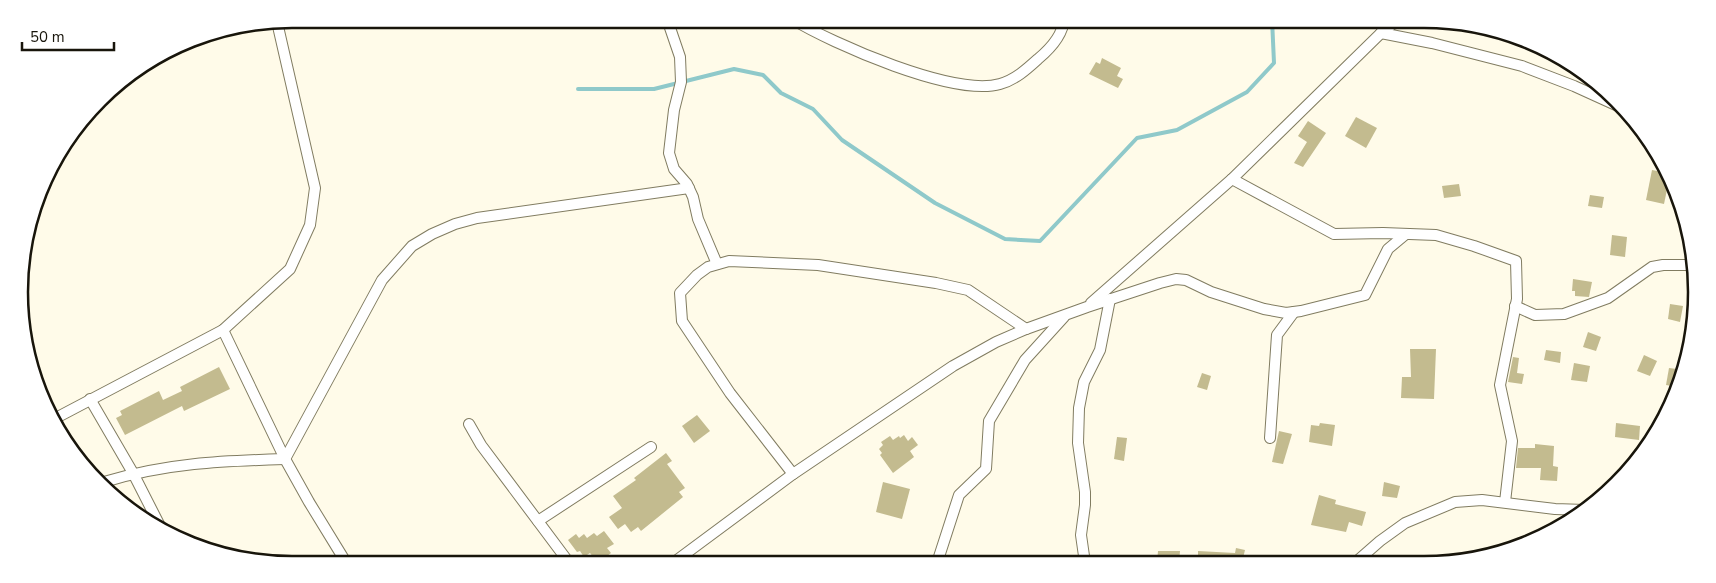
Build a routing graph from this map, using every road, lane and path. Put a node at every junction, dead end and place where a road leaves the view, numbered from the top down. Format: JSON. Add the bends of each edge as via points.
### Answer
{"nodes":[{"id":1,"x":279,"y":28,"type":"edge"},
{"id":2,"x":670,"y":28,"type":"edge"},
{"id":3,"x":818,"y":28,"type":"edge"},
{"id":4,"x":1063,"y":28,"type":"edge"},
{"id":5,"x":1387,"y":28,"type":"edge"},
{"id":6,"x":1381,"y":33,"type":"junction"},
{"id":7,"x":1607,"y":101,"type":"edge"},
{"id":8,"x":1232,"y":179,"type":"junction"},
{"id":9,"x":689,"y":188,"type":"junction"},
{"id":10,"x":1406,"y":234,"type":"junction"},
{"id":11,"x":717,"y":264,"type":"junction"},
{"id":12,"x":1687,"y":265,"type":"edge"},
{"id":13,"x":1110,"y":299,"type":"junction"},
{"id":14,"x":1515,"y":306,"type":"junction"},
{"id":15,"x":1086,"y":307,"type":"junction"},
{"id":16,"x":1294,"y":312,"type":"junction"},
{"id":17,"x":1067,"y":314,"type":"junction"},
{"id":18,"x":1026,"y":329,"type":"junction"},
{"id":19,"x":223,"y":330,"type":"junction"},
{"id":20,"x":90,"y":399,"type":"junction"},
{"id":21,"x":59,"y":416,"type":"edge"},
{"id":22,"x":468,"y":424,"type":"dead end"},
{"id":23,"x":1270,"y":438,"type":"dead end"},
{"id":24,"x":651,"y":447,"type":"dead end"},
{"id":25,"x":285,"y":459,"type":"junction"},
{"id":26,"x":133,"y":473,"type":"junction"},
{"id":27,"x":793,"y":474,"type":"junction"},
{"id":28,"x":108,"y":481,"type":"edge"},
{"id":29,"x":1505,"y":502,"type":"junction"},
{"id":30,"x":1573,"y":510,"type":"edge"},
{"id":31,"x":156,"y":518,"type":"edge"},
{"id":32,"x":538,"y":521,"type":"junction"},
{"id":33,"x":342,"y":556,"type":"edge"},
{"id":34,"x":564,"y":556,"type":"edge"},
{"id":35,"x":684,"y":556,"type":"edge"},
{"id":36,"x":939,"y":556,"type":"edge"},
{"id":37,"x":1084,"y":556,"type":"edge"},
{"id":38,"x":1363,"y":556,"type":"edge"}],
"edges":[{"from":1,"to":19,"type":"street","via":[[315,188],[310,225],[290,269]]},
{"from":2,"to":9,"type":"street","via":[[680,57],[681,82],[669,153],[674,169]]},
{"from":3,"to":4,"type":"street","via":[[863,53],[928,77],[969,86],[1000,84],[1023,73],[1051,48]]},
{"from":5,"to":6,"type":"street"},
{"from":6,"to":7,"type":"street","via":[[1522,66]]},
{"from":6,"to":8,"type":"street"},
{"from":8,"to":10,"type":"street","via":[[1334,234]]},
{"from":8,"to":15,"type":"street"},
{"from":9,"to":11,"type":"street","via":[[698,220]]},
{"from":9,"to":25,"type":"street","via":[[477,218],[440,230],[412,246],[382,280]]},
{"from":10,"to":14,"type":"street","via":[[1436,235],[1516,260]]},
{"from":10,"to":16,"type":"street","via":[[1388,249],[1365,295]]},
{"from":11,"to":18,"type":"street","via":[[818,265],[936,283],[968,290]]},
{"from":11,"to":27,"type":"street","via":[[697,275],[680,293],[682,321],[730,394]]},
{"from":12,"to":14,"type":"street","via":[[1652,267],[1608,298],[1564,314],[1535,314]]},
{"from":13,"to":15,"type":"street"},
{"from":13,"to":16,"type":"street","via":[[1176,279],[1264,309]]},
{"from":13,"to":37,"type":"street","via":[[1100,350],[1084,382],[1079,408],[1078,443],[1085,492]]},
{"from":14,"to":29,"type":"street","via":[[1500,385],[1512,441]]},
{"from":15,"to":17,"type":"street"},
{"from":16,"to":23,"type":"street","via":[[1277,335]]},
{"from":17,"to":18,"type":"street"},
{"from":17,"to":36,"type":"street","via":[[1025,360],[989,421],[986,469],[959,494]]},
{"from":18,"to":27,"type":"street","via":[[953,366]]},
{"from":19,"to":20,"type":"street"},
{"from":19,"to":25,"type":"street"},
{"from":20,"to":21,"type":"street"},
{"from":20,"to":26,"type":"street"},
{"from":22,"to":32,"type":"street"},
{"from":24,"to":32,"type":"street"},
{"from":25,"to":26,"type":"street","via":[[217,461]]},
{"from":25,"to":33,"type":"street"},
{"from":26,"to":28,"type":"street"},
{"from":26,"to":31,"type":"street"},
{"from":27,"to":35,"type":"street"},
{"from":29,"to":30,"type":"street"},
{"from":29,"to":38,"type":"street","via":[[1469,500],[1444,506],[1405,523]]},
{"from":32,"to":34,"type":"street"}]}
